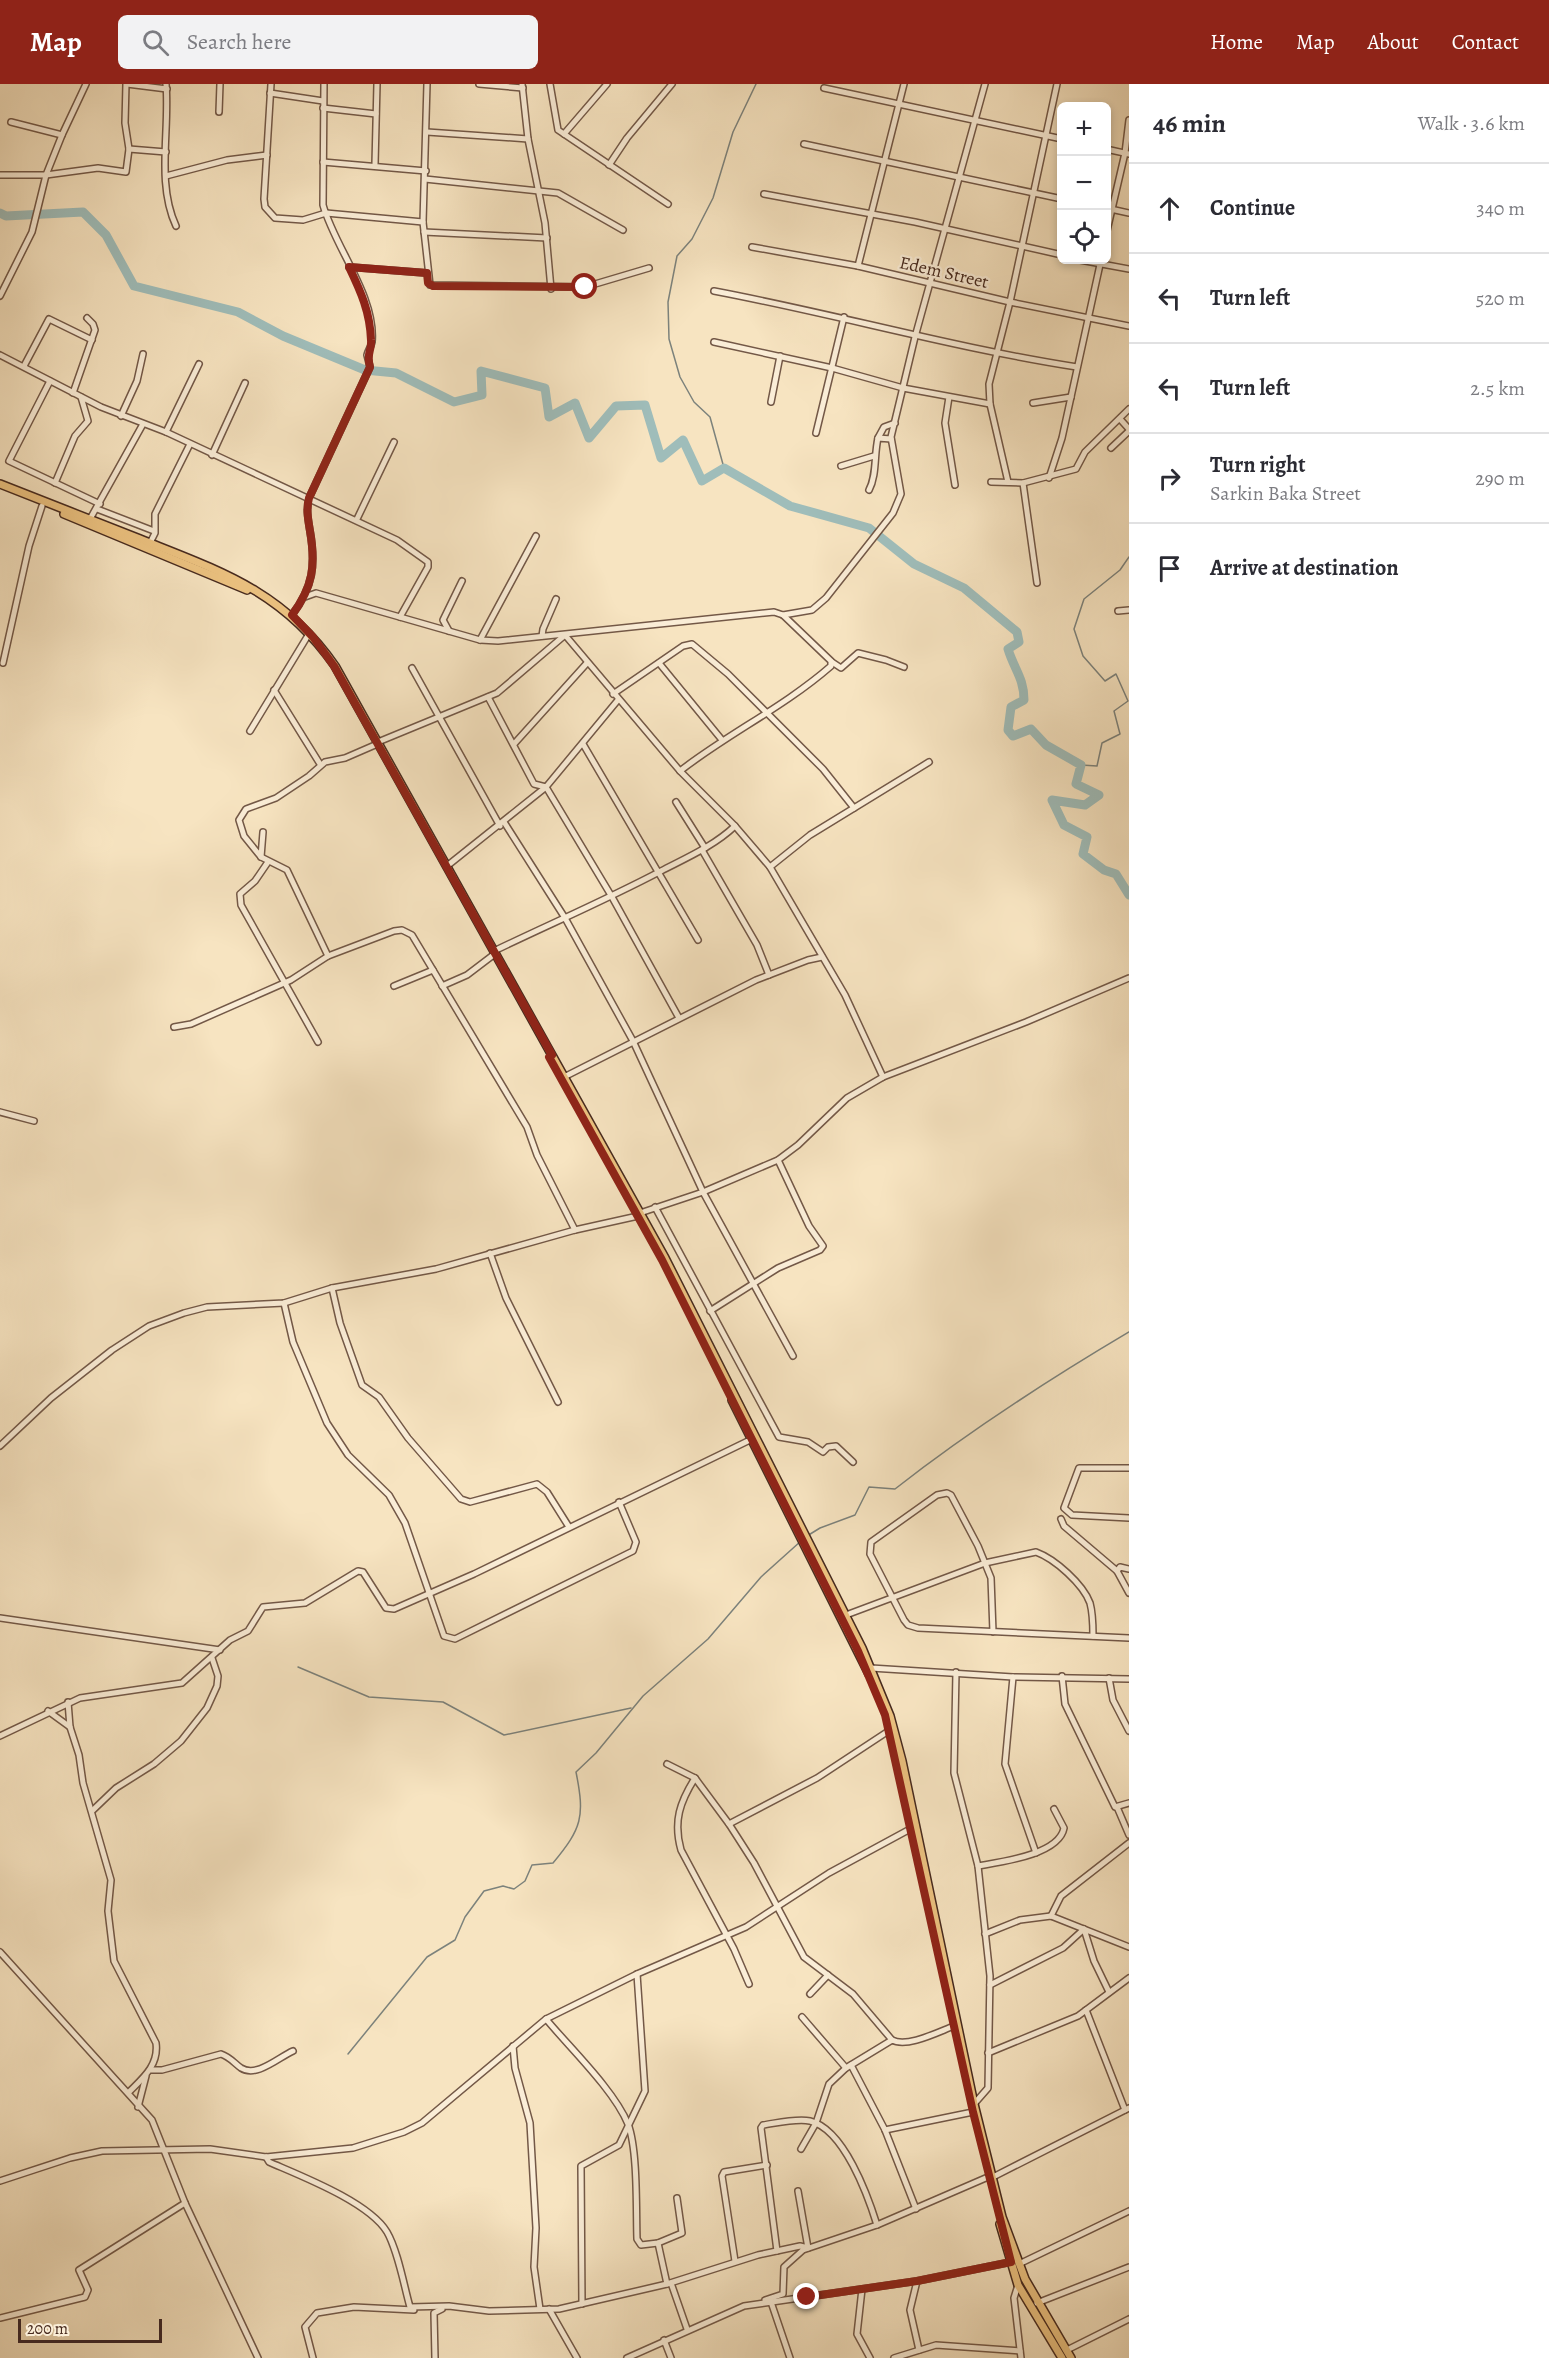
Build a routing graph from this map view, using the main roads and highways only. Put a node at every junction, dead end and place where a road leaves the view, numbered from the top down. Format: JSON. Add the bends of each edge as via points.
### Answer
{"nodes":[{"id":1,"x":1,"y":487,"type":"edge"},
{"id":2,"x":377,"y":743,"type":"junction"},
{"id":3,"x":493,"y":953,"type":"junction"},
{"id":4,"x":551,"y":1056,"type":"junction"},
{"id":5,"x":639,"y":1214,"type":"junction"},
{"id":6,"x":952,"y":2009,"type":"junction"},
{"id":7,"x":974,"y":2108,"type":"junction"},
{"id":8,"x":1015,"y":2263,"type":"junction"},
{"id":9,"x":1062,"y":2358,"type":"edge"},
{"id":10,"x":1071,"y":2358,"type":"edge"}],
"edges":[{"from":1,"to":2,"type":"main road","via":[[236,584],[272,605],[307,637],[332,668]]},
{"from":1,"to":2,"type":"main road","via":[[233,576],[274,601],[313,637]]},
{"from":2,"to":3,"type":"main road"},
{"from":2,"to":3,"type":"main road"},
{"from":3,"to":4,"type":"main road"},
{"from":4,"to":5,"type":"main road"},
{"from":4,"to":5,"type":"main road"},
{"from":5,"to":6,"type":"main road","via":[[858,1651],[890,1730]]},
{"from":5,"to":6,"type":"main road","via":[[846,1615],[890,1716]]},
{"from":6,"to":7,"type":"main road"},
{"from":6,"to":7,"type":"main road"},
{"from":7,"to":8,"type":"main road"},
{"from":8,"to":9,"type":"main road","via":[[1018,2285]]},
{"from":8,"to":10,"type":"main road"}]}
